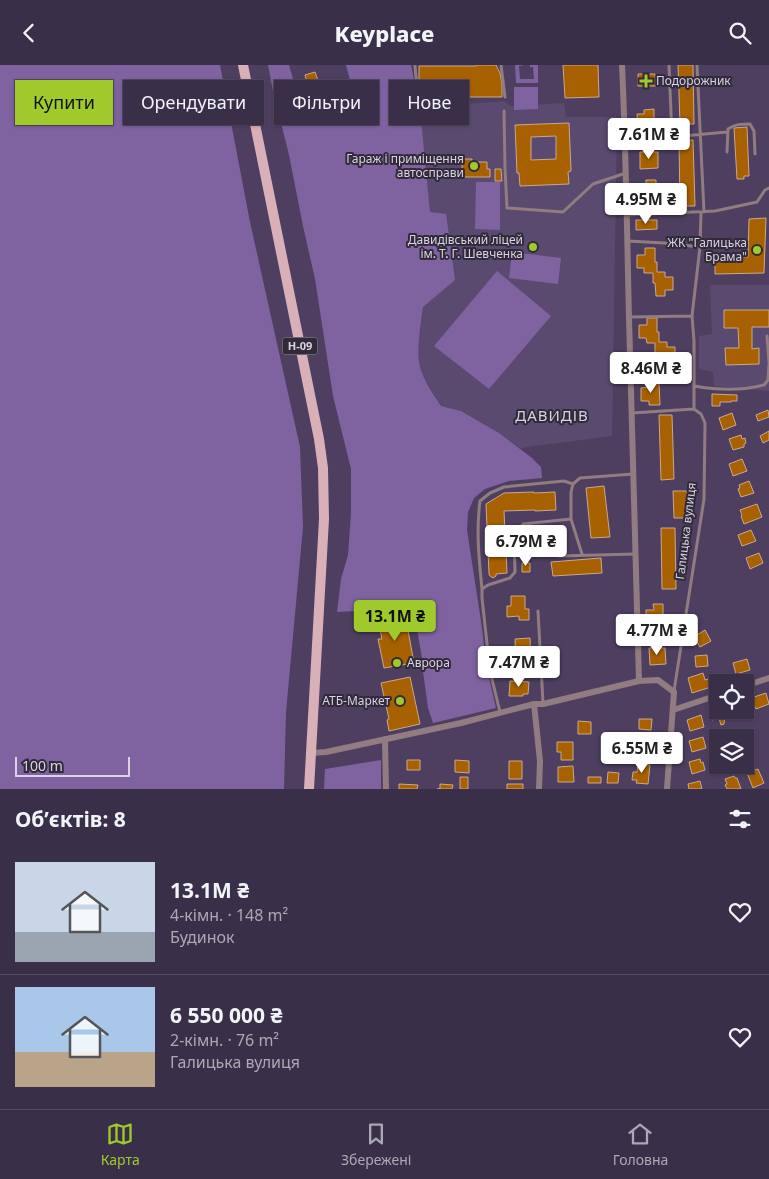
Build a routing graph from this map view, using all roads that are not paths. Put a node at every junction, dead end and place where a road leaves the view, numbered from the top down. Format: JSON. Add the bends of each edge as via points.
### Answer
{"nodes":[{"id":1,"x":243,"y":65,"type":"edge"},
{"id":2,"x":415,"y":65,"type":"edge"},
{"id":3,"x":501,"y":65,"type":"edge"},
{"id":4,"x":622,"y":65,"type":"edge"},
{"id":5,"x":669,"y":65,"type":"edge"},
{"id":6,"x":697,"y":65,"type":"edge"},
{"id":7,"x":416,"y":80,"type":"edge"},
{"id":8,"x":504,"y":97,"type":"dead end"},
{"id":9,"x":504,"y":111,"type":"dead end"},
{"id":10,"x":727,"y":133,"type":"junction"},
{"id":11,"x":700,"y":135,"type":"junction"},
{"id":12,"x":672,"y":137,"type":"junction"},
{"id":13,"x":626,"y":147,"type":"junction"},
{"id":14,"x":728,"y":152,"type":"dead end"},
{"id":15,"x":755,"y":154,"type":"dead end"},
{"id":16,"x":626,"y":173,"type":"junction"},
{"id":17,"x":769,"y":188,"type":"edge"},
{"id":18,"x":703,"y":212,"type":"junction"},
{"id":19,"x":628,"y":215,"type":"junction"},
{"id":20,"x":628,"y":241,"type":"junction"},
{"id":21,"x":700,"y":247,"type":"junction"},
{"id":22,"x":692,"y":316,"type":"junction"},
{"id":23,"x":629,"y":317,"type":"junction"},
{"id":24,"x":767,"y":336,"type":"dead end"},
{"id":25,"x":769,"y":363,"type":"edge"},
{"id":26,"x":694,"y":386,"type":"junction"},
{"id":27,"x":694,"y":409,"type":"junction"},
{"id":28,"x":632,"y":413,"type":"junction"},
{"id":29,"x":633,"y":474,"type":"junction"},
{"id":30,"x":573,"y":484,"type":"junction"},
{"id":31,"x":571,"y":519,"type":"junction"},
{"id":32,"x":582,"y":554,"type":"junction"},
{"id":33,"x":636,"y":554,"type":"junction"},
{"id":34,"x":558,"y":556,"type":"dead end"},
{"id":35,"x":482,"y":589,"type":"junction"},
{"id":36,"x":538,"y":611,"type":"dead end"},
{"id":37,"x":769,"y":678,"type":"edge"},
{"id":38,"x":638,"y":681,"type":"junction"},
{"id":39,"x":754,"y":683,"type":"edge"},
{"id":40,"x":674,"y":691,"type":"junction"},
{"id":41,"x":709,"y":698,"type":"edge"},
{"id":42,"x":543,"y":704,"type":"junction"},
{"id":43,"x":534,"y":705,"type":"junction"},
{"id":44,"x":673,"y":710,"type":"junction"},
{"id":45,"x":500,"y":713,"type":"junction"},
{"id":46,"x":385,"y":739,"type":"junction"},
{"id":47,"x":311,"y":753,"type":"junction"},
{"id":48,"x":309,"y":789,"type":"edge"},
{"id":49,"x":386,"y":789,"type":"edge"},
{"id":50,"x":539,"y":789,"type":"edge"},
{"id":51,"x":667,"y":789,"type":"edge"}],
"edges":[{"from":1,"to":47,"type":"main road","number":"Н-09","via":[[323,468],[324,519]]},
{"from":2,"to":7,"type":"lane"},
{"from":3,"to":8,"type":"lane"},
{"from":4,"to":13,"type":"street"},
{"from":5,"to":12,"type":"lane"},
{"from":6,"to":11,"type":"lane"},
{"from":9,"to":16,"type":"lane","via":[[507,208],[562,212],[593,184]]},
{"from":10,"to":11,"type":"lane"},
{"from":10,"to":14,"type":"lane"},
{"from":10,"to":15,"type":"lane","via":[[732,126],[750,124],[754,131]]},
{"from":11,"to":12,"type":"lane"},
{"from":11,"to":18,"type":"lane"},
{"from":12,"to":13,"type":"lane","via":[[665,145]]},
{"from":13,"to":16,"type":"street"},
{"from":16,"to":19,"type":"street"},
{"from":17,"to":18,"type":"lane","via":[[757,202]]},
{"from":18,"to":19,"type":"lane"},
{"from":18,"to":21,"type":"lane"},
{"from":19,"to":20,"type":"street"},
{"from":20,"to":21,"type":"lane"},
{"from":20,"to":23,"type":"street"},
{"from":21,"to":22,"type":"lane"},
{"from":22,"to":23,"type":"lane"},
{"from":22,"to":26,"type":"lane"},
{"from":23,"to":28,"type":"street"},
{"from":24,"to":25,"type":"lane"},
{"from":25,"to":26,"type":"lane","via":[[768,380],[764,385],[714,389]]},
{"from":26,"to":27,"type":"lane"},
{"from":27,"to":28,"type":"lane"},
{"from":27,"to":40,"type":"lane","name":"Галицька вулиця","via":[[705,423],[704,499]]},
{"from":28,"to":29,"type":"street"},
{"from":29,"to":30,"type":"lane","via":[[580,478]]},
{"from":29,"to":33,"type":"street"},
{"from":30,"to":31,"type":"lane"},
{"from":30,"to":35,"type":"lane","via":[[564,481],[504,487],[480,501],[478,548]]},
{"from":31,"to":32,"type":"lane"},
{"from":31,"to":35,"type":"lane","via":[[523,524],[514,539],[515,572],[510,578]]},
{"from":32,"to":33,"type":"lane"},
{"from":32,"to":34,"type":"lane"},
{"from":33,"to":38,"type":"street"},
{"from":35,"to":45,"type":"lane","via":[[490,671]]},
{"from":36,"to":42,"type":"lane"},
{"from":37,"to":39,"type":"street"},
{"from":38,"to":40,"type":"street","via":[[658,680]]},
{"from":38,"to":42,"type":"street"},
{"from":40,"to":44,"type":"street","name":"Галицька вулиця"},
{"from":41,"to":44,"type":"street"},
{"from":42,"to":43,"type":"street"},
{"from":43,"to":45,"type":"street"},
{"from":43,"to":50,"type":"street","via":[[540,761]]},
{"from":44,"to":51,"type":"street","name":"Галицька вулиця"},
{"from":45,"to":46,"type":"street"},
{"from":46,"to":47,"type":"street"},
{"from":46,"to":49,"type":"street"},
{"from":47,"to":48,"type":"main road","number":"Н-09"}]}
